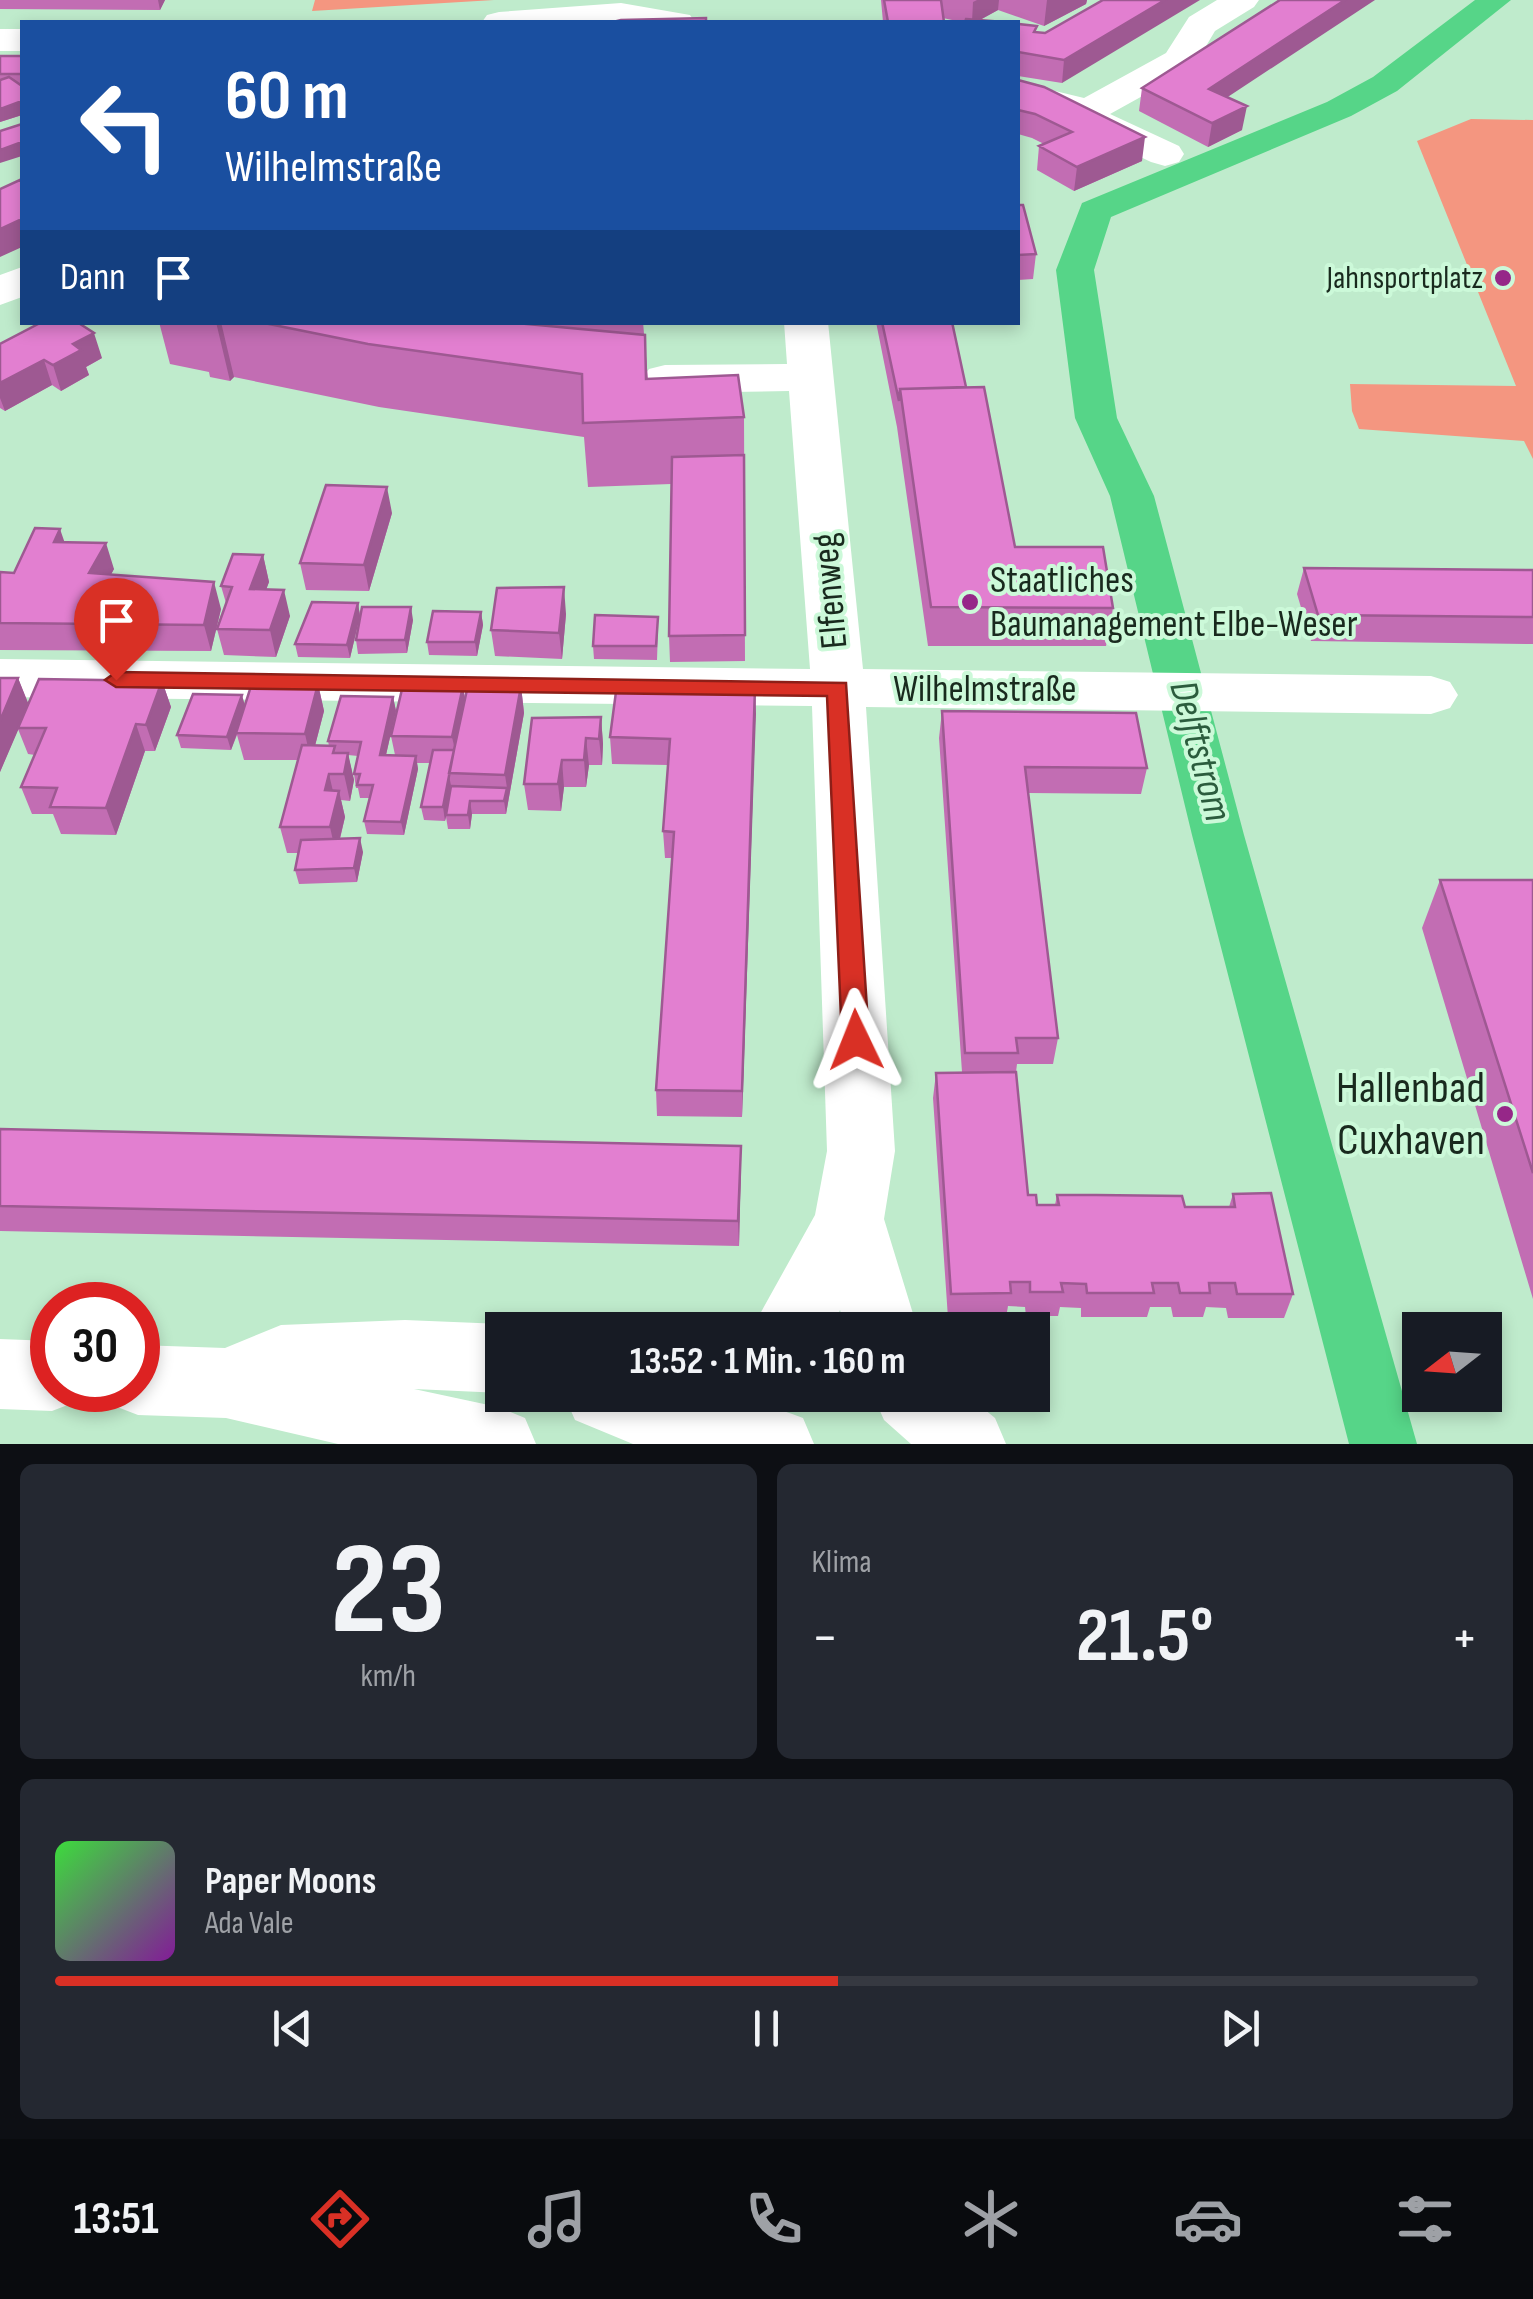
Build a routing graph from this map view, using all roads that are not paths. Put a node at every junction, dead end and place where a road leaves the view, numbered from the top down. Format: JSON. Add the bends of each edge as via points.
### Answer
{"nodes":[{"id":1,"x":654,"y":0,"type":"edge"},
{"id":2,"x":1242,"y":0,"type":"edge"},
{"id":3,"x":616,"y":12,"type":"edge"},
{"id":4,"x":523,"y":20,"type":"edge"},
{"id":5,"x":666,"y":20,"type":"edge"},
{"id":6,"x":1020,"y":93,"type":"edge"},
{"id":7,"x":1088,"y":111,"type":"junction"},
{"id":8,"x":1164,"y":154,"type":"dead end"},
{"id":9,"x":806,"y":325,"type":"edge"},
{"id":10,"x":620,"y":378,"type":"edge"},
{"id":11,"x":812,"y":378,"type":"junction"},
{"id":12,"x":0,"y":678,"type":"edge"},
{"id":13,"x":838,"y":688,"type":"junction"},
{"id":14,"x":1431,"y":695,"type":"dead end"},
{"id":15,"x":850,"y":1219,"type":"junction"},
{"id":16,"x":802,"y":1312,"type":"edge"},
{"id":17,"x":877,"y":1312,"type":"edge"},
{"id":18,"x":485,"y":1358,"type":"edge"},
{"id":19,"x":0,"y":1374,"type":"edge"},
{"id":20,"x":30,"y":1375,"type":"edge"},
{"id":21,"x":160,"y":1381,"type":"edge"},
{"id":22,"x":226,"y":1383,"type":"junction"},
{"id":23,"x":660,"y":1412,"type":"edge"},
{"id":24,"x":930,"y":1412,"type":"edge"},
{"id":25,"x":698,"y":1423,"type":"edge"},
{"id":26,"x":316,"y":1444,"type":"edge"},
{"id":27,"x":498,"y":1444,"type":"edge"},
{"id":28,"x":776,"y":1444,"type":"edge"},
{"id":29,"x":968,"y":1444,"type":"edge"}],
"edges":[{"from":1,"to":3,"type":"street"},
{"from":2,"to":7,"type":"street","via":[[1201,24],[1180,60]]},
{"from":3,"to":4,"type":"street"},
{"from":3,"to":5,"type":"street"},
{"from":6,"to":7,"type":"street"},
{"from":7,"to":8,"type":"street","via":[[1092,120]]},
{"from":9,"to":11,"type":"street","name":"Elfenweg"},
{"from":10,"to":11,"type":"street"},
{"from":11,"to":13,"type":"street","name":"Elfenweg"},
{"from":12,"to":13,"type":"street","name":"Wilhelmstraße"},
{"from":13,"to":14,"type":"street","name":"Wilhelmstraße"},
{"from":13,"to":15,"type":"street","name":"Elfenweg","via":[[861,1151]]},
{"from":15,"to":16,"type":"street","name":"Elfenweg"},
{"from":15,"to":17,"type":"street","name":"Elfenweg"},
{"from":18,"to":22,"type":"street","via":[[281,1360]]},
{"from":19,"to":20,"type":"street"},
{"from":21,"to":22,"type":"street"},
{"from":22,"to":26,"type":"street"},
{"from":22,"to":27,"type":"street"},
{"from":23,"to":25,"type":"street"},
{"from":24,"to":29,"type":"street"},
{"from":25,"to":28,"type":"street"}]}
